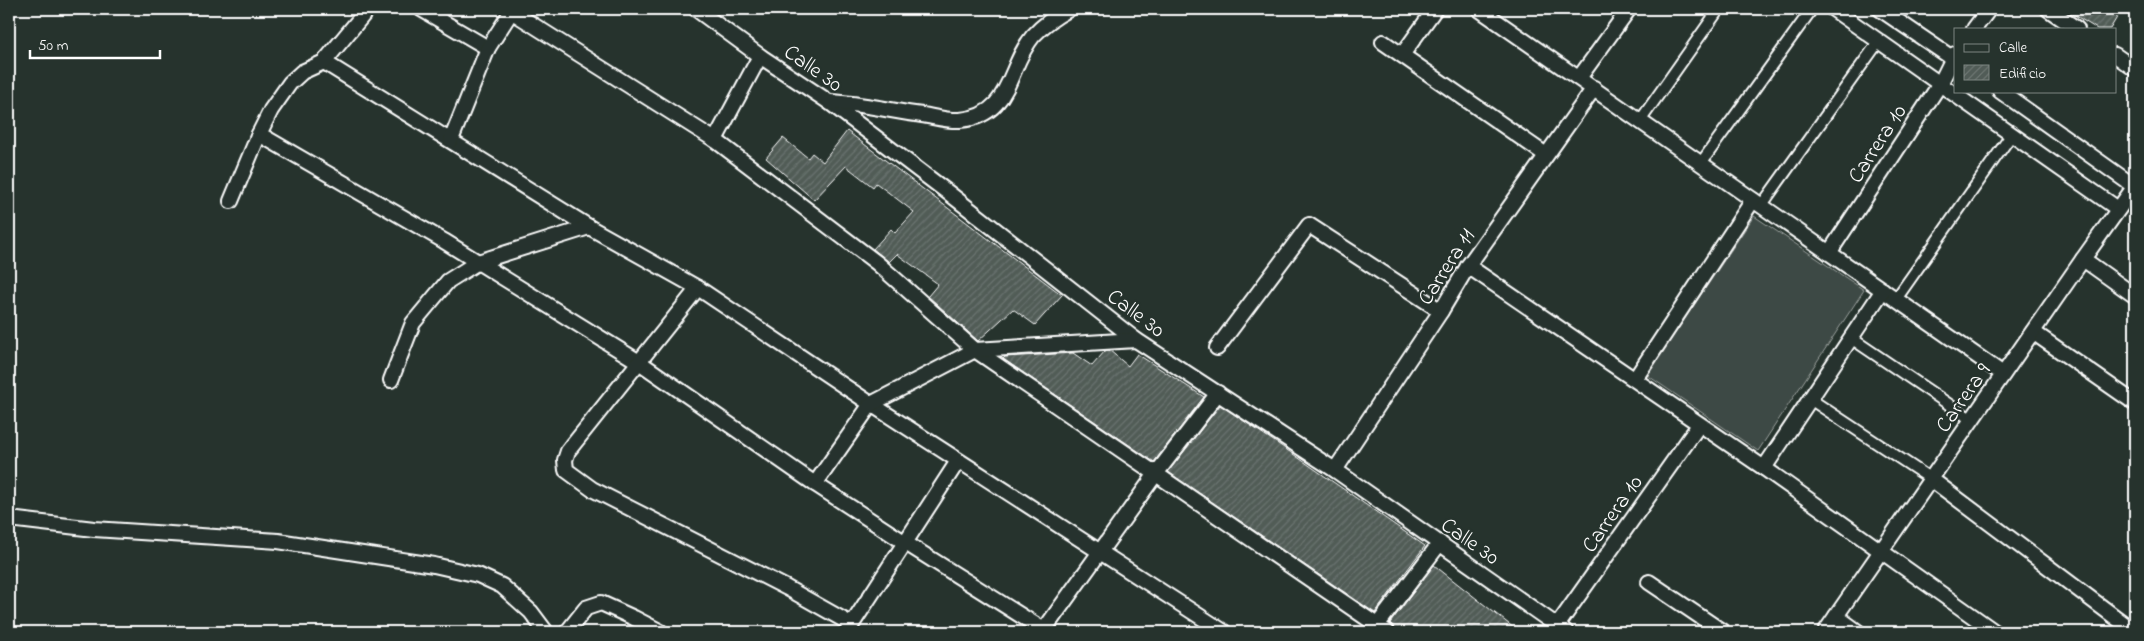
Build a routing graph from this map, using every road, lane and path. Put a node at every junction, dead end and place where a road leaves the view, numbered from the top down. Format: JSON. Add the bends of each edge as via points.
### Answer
{"nodes":[{"id":1,"x":368,"y":9,"type":"edge"},
{"id":2,"x":421,"y":9,"type":"edge"},
{"id":3,"x":696,"y":9,"type":"edge"},
{"id":4,"x":1069,"y":9,"type":"edge"},
{"id":5,"x":1435,"y":9,"type":"edge"},
{"id":6,"x":1479,"y":9,"type":"edge"},
{"id":7,"x":1629,"y":9,"type":"edge"},
{"id":8,"x":1718,"y":9,"type":"edge"},
{"id":9,"x":1812,"y":9,"type":"edge"},
{"id":10,"x":1833,"y":9,"type":"edge"},
{"id":11,"x":1880,"y":9,"type":"edge"},
{"id":12,"x":1989,"y":9,"type":"edge"},
{"id":13,"x":2048,"y":9,"type":"edge"},
{"id":14,"x":512,"y":10,"type":"edge"},
{"id":15,"x":1975,"y":28,"type":"edge"},
{"id":16,"x":2076,"y":28,"type":"edge"},
{"id":17,"x":1879,"y":41,"type":"junction"},
{"id":18,"x":1383,"y":42,"type":"dead end"},
{"id":19,"x":488,"y":48,"type":"junction"},
{"id":20,"x":1402,"y":55,"type":"junction"},
{"id":21,"x":760,"y":56,"type":"junction"},
{"id":22,"x":2116,"y":56,"type":"edge"},
{"id":23,"x":1954,"y":57,"type":"edge"},
{"id":24,"x":324,"y":62,"type":"junction"},
{"id":25,"x":2135,"y":69,"type":"edge"},
{"id":26,"x":1579,"y":78,"type":"junction"},
{"id":27,"x":1940,"y":84,"type":"junction"},
{"id":28,"x":1594,"y":88,"type":"junction"},
{"id":29,"x":2001,"y":92,"type":"edge"},
{"id":30,"x":828,"y":102,"type":"junction"},
{"id":31,"x":1640,"y":120,"type":"junction"},
{"id":32,"x":258,"y":134,"type":"junction"},
{"id":33,"x":2012,"y":134,"type":"junction"},
{"id":34,"x":451,"y":140,"type":"junction"},
{"id":35,"x":715,"y":140,"type":"junction"},
{"id":36,"x":1546,"y":155,"type":"junction"},
{"id":37,"x":1701,"y":163,"type":"junction"},
{"id":38,"x":2135,"y":187,"type":"edge"},
{"id":39,"x":231,"y":201,"type":"dead end"},
{"id":40,"x":1757,"y":203,"type":"junction"},
{"id":41,"x":2118,"y":209,"type":"junction"},
{"id":42,"x":589,"y":227,"type":"junction"},
{"id":43,"x":1829,"y":253,"type":"junction"},
{"id":44,"x":2083,"y":259,"type":"junction"},
{"id":45,"x":478,"y":262,"type":"junction"},
{"id":46,"x":1468,"y":266,"type":"junction"},
{"id":47,"x":698,"y":288,"type":"junction"},
{"id":48,"x":1883,"y":290,"type":"junction"},
{"id":49,"x":2135,"y":296,"type":"edge"},
{"id":50,"x":1896,"y":299,"type":"junction"},
{"id":51,"x":1441,"y":312,"type":"junction"},
{"id":52,"x":2032,"y":332,"type":"junction"},
{"id":53,"x":1851,"y":338,"type":"junction"},
{"id":54,"x":1136,"y":340,"type":"junction"},
{"id":55,"x":1217,"y":348,"type":"dead end"},
{"id":56,"x":975,"y":350,"type":"junction"},
{"id":57,"x":639,"y":362,"type":"junction"},
{"id":58,"x":2003,"y":374,"type":"junction"},
{"id":59,"x":1636,"y":379,"type":"junction"},
{"id":60,"x":391,"y":380,"type":"dead end"},
{"id":61,"x":1218,"y":393,"type":"junction"},
{"id":62,"x":1810,"y":400,"type":"junction"},
{"id":63,"x":871,"y":404,"type":"junction"},
{"id":64,"x":2135,"y":404,"type":"edge"},
{"id":65,"x":1972,"y":420,"type":"junction"},
{"id":66,"x":1699,"y":425,"type":"junction"},
{"id":67,"x":958,"y":461,"type":"junction"},
{"id":68,"x":1764,"y":468,"type":"junction"},
{"id":69,"x":1335,"y":470,"type":"junction"},
{"id":70,"x":1155,"y":475,"type":"junction"},
{"id":71,"x":1931,"y":479,"type":"junction"},
{"id":72,"x":814,"y":484,"type":"junction"},
{"id":73,"x":9,"y":519,"type":"edge"},
{"id":74,"x":904,"y":542,"type":"junction"},
{"id":75,"x":1440,"y":543,"type":"junction"},
{"id":76,"x":1881,"y":550,"type":"junction"},
{"id":77,"x":1100,"y":551,"type":"junction"},
{"id":78,"x":1649,"y":582,"type":"dead end"},
{"id":79,"x":1836,"y":616,"type":"junction"},
{"id":80,"x":849,"y":628,"type":"edge"},
{"id":81,"x":1562,"y":629,"type":"edge"},
{"id":82,"x":1379,"y":630,"type":"edge"},
{"id":83,"x":1045,"y":631,"type":"edge"},
{"id":84,"x":546,"y":632,"type":"edge"},
{"id":85,"x":567,"y":632,"type":"edge"},
{"id":86,"x":661,"y":632,"type":"edge"},
{"id":87,"x":1224,"y":632,"type":"edge"},
{"id":88,"x":1723,"y":632,"type":"edge"},
{"id":89,"x":1825,"y":632,"type":"edge"},
{"id":90,"x":1858,"y":632,"type":"edge"},
{"id":91,"x":1995,"y":632,"type":"edge"},
{"id":92,"x":2135,"y":632,"type":"edge"}],
"edges":[{"from":1,"to":24,"type":"street"},
{"from":2,"to":19,"type":"street"},
{"from":3,"to":21,"type":"street","name":"Calle 30"},
{"from":4,"to":30,"type":"street","via":[[1032,37],[1004,94],[991,108],[973,118],[950,120]]},
{"from":5,"to":20,"type":"street"},
{"from":6,"to":26,"type":"street"},
{"from":7,"to":26,"type":"street"},
{"from":8,"to":31,"type":"street"},
{"from":9,"to":37,"type":"street"},
{"from":10,"to":17,"type":"street"},
{"from":11,"to":23,"type":"street"},
{"from":12,"to":15,"type":"street"},
{"from":13,"to":16,"type":"street"},
{"from":14,"to":19,"type":"street"},
{"from":14,"to":35,"type":"street"},
{"from":17,"to":27,"type":"street"},
{"from":17,"to":40,"type":"street"},
{"from":18,"to":20,"type":"street"},
{"from":19,"to":34,"type":"street"},
{"from":20,"to":36,"type":"street"},
{"from":21,"to":30,"type":"street","name":"Calle 30"},
{"from":21,"to":35,"type":"street"},
{"from":22,"to":25,"type":"street"},
{"from":23,"to":27,"type":"street","name":"Carrera 10"},
{"from":24,"to":32,"type":"street","via":[[302,72],[290,83]]},
{"from":24,"to":34,"type":"street"},
{"from":26,"to":28,"type":"street"},
{"from":27,"to":33,"type":"street"},
{"from":27,"to":43,"type":"street","name":"Carrera 10"},
{"from":28,"to":31,"type":"street"},
{"from":28,"to":36,"type":"street","name":"Carrera 11"},
{"from":29,"to":38,"type":"street"},
{"from":30,"to":54,"type":"street","name":"Calle 30"},
{"from":31,"to":37,"type":"street"},
{"from":32,"to":39,"type":"street"},
{"from":32,"to":45,"type":"street"},
{"from":33,"to":41,"type":"street"},
{"from":33,"to":50,"type":"street"},
{"from":34,"to":42,"type":"street"},
{"from":35,"to":56,"type":"street","via":[[877,264]]},
{"from":36,"to":46,"type":"street","name":"Carrera 11"},
{"from":37,"to":40,"type":"street"},
{"from":38,"to":41,"type":"street","name":"Carrera 9"},
{"from":40,"to":43,"type":"street"},
{"from":40,"to":59,"type":"street"},
{"from":41,"to":44,"type":"street","name":"Carrera 9"},
{"from":42,"to":45,"type":"street"},
{"from":42,"to":47,"type":"street"},
{"from":43,"to":48,"type":"street"},
{"from":44,"to":49,"type":"street"},
{"from":44,"to":52,"type":"street","name":"Carrera 9"},
{"from":45,"to":57,"type":"street"},
{"from":45,"to":60,"type":"street","via":[[448,281],[413,323]]},
{"from":46,"to":51,"type":"street","name":"Carrera 11"},
{"from":46,"to":59,"type":"street"},
{"from":47,"to":57,"type":"street"},
{"from":47,"to":63,"type":"street"},
{"from":48,"to":50,"type":"street"},
{"from":48,"to":53,"type":"street"},
{"from":50,"to":58,"type":"street"},
{"from":51,"to":55,"type":"street","via":[[1309,225]]},
{"from":51,"to":69,"type":"street","name":"Carrera 11"},
{"from":52,"to":58,"type":"street","name":"Carrera 9"},
{"from":52,"to":64,"type":"street"},
{"from":53,"to":62,"type":"street"},
{"from":53,"to":65,"type":"street"},
{"from":54,"to":56,"type":"street"},
{"from":54,"to":61,"type":"street","name":"Calle 30"},
{"from":56,"to":63,"type":"street"},
{"from":56,"to":70,"type":"street"},
{"from":57,"to":72,"type":"street"},
{"from":57,"to":80,"type":"street","via":[[568,451],[566,470],[592,489],[787,588]]},
{"from":58,"to":65,"type":"street","name":"Carrera 9"},
{"from":59,"to":66,"type":"street"},
{"from":61,"to":69,"type":"street","name":"Calle 30"},
{"from":61,"to":70,"type":"street"},
{"from":62,"to":68,"type":"street"},
{"from":62,"to":71,"type":"street"},
{"from":63,"to":67,"type":"street"},
{"from":63,"to":72,"type":"street"},
{"from":65,"to":71,"type":"street","name":"Carrera 9"},
{"from":66,"to":68,"type":"street"},
{"from":66,"to":81,"type":"street","name":"Carrera 10"},
{"from":67,"to":74,"type":"street"},
{"from":67,"to":77,"type":"street"},
{"from":68,"to":76,"type":"street"},
{"from":69,"to":75,"type":"street","name":"Calle 30"},
{"from":70,"to":77,"type":"street"},
{"from":70,"to":82,"type":"street"},
{"from":71,"to":76,"type":"street","name":"Carrera 9"},
{"from":71,"to":92,"type":"street"},
{"from":72,"to":74,"type":"street"},
{"from":73,"to":84,"type":"street","via":[[94,529],[278,541],[451,569],[478,575],[502,586],[531,612]]},
{"from":74,"to":80,"type":"street"},
{"from":74,"to":83,"type":"street"},
{"from":75,"to":81,"type":"street","name":"Calle 30"},
{"from":75,"to":82,"type":"street"},
{"from":76,"to":79,"type":"street","name":"Carrera 9"},
{"from":76,"to":91,"type":"street"},
{"from":77,"to":83,"type":"street"},
{"from":77,"to":87,"type":"street"},
{"from":78,"to":88,"type":"street"},
{"from":79,"to":89,"type":"street","name":"Carrera 9"},
{"from":79,"to":90,"type":"street"},
{"from":85,"to":86,"type":"street","via":[[586,608],[601,603]]}]}
